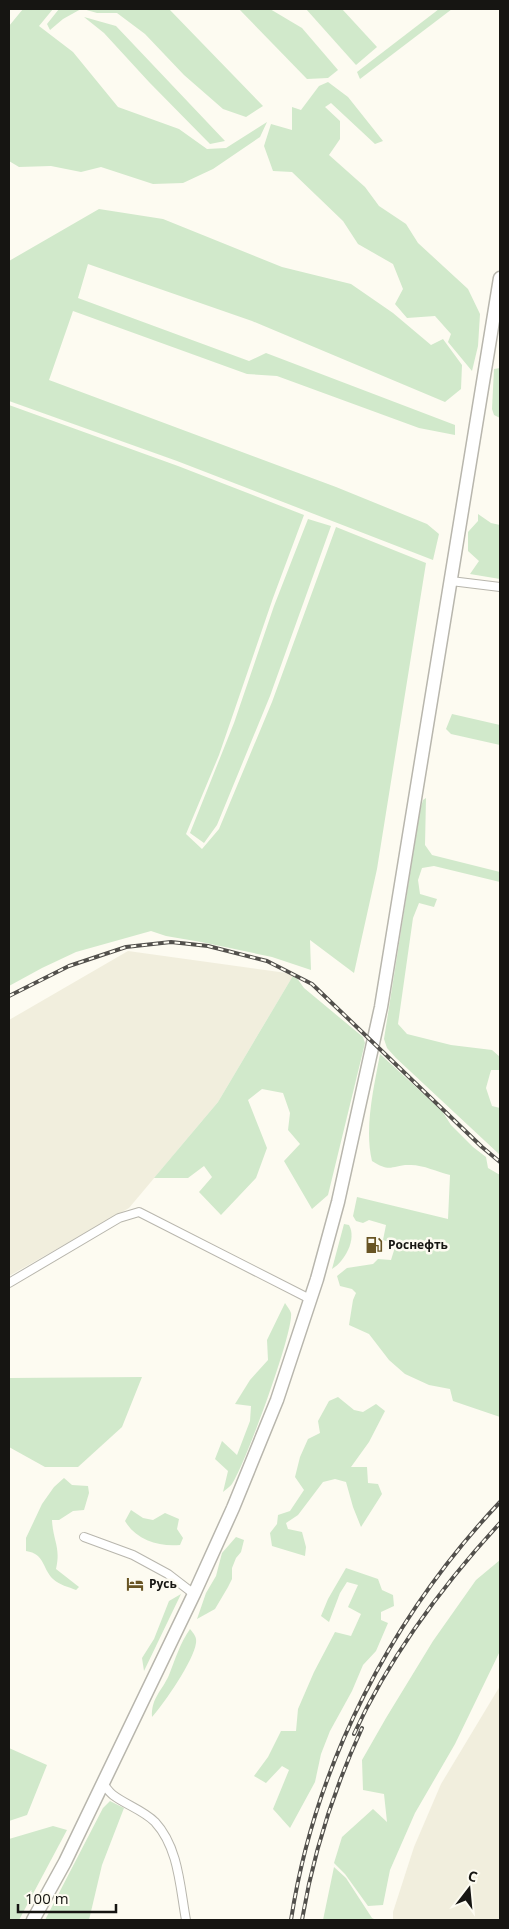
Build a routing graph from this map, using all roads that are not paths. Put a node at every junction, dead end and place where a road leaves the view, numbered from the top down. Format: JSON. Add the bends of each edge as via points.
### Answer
{"nodes":[{"id":1,"x":500,"y":278,"type":"edge"},
{"id":2,"x":451,"y":580,"type":"junction"},
{"id":3,"x":500,"y":587,"type":"edge"},
{"id":4,"x":9,"y":1283,"type":"edge"},
{"id":5,"x":310,"y":1299,"type":"junction"},
{"id":6,"x":84,"y":1537,"type":"dead end"},
{"id":7,"x":194,"y":1594,"type":"junction"},
{"id":8,"x":103,"y":1784,"type":"junction"},
{"id":9,"x":33,"y":1920,"type":"edge"},
{"id":10,"x":186,"y":1920,"type":"edge"}],
"edges":[{"from":1,"to":2,"type":"main road"},
{"from":2,"to":3,"type":"street"},
{"from":2,"to":5,"type":"main road","via":[[381,1007],[338,1202]]},
{"from":4,"to":5,"type":"street","via":[[119,1218],[140,1212]]},
{"from":5,"to":7,"type":"main road","via":[[277,1400]]},
{"from":6,"to":7,"type":"street","via":[[133,1555],[168,1574]]},
{"from":7,"to":8,"type":"main road"},
{"from":8,"to":9,"type":"main road"},
{"from":8,"to":10,"type":"street","via":[[112,1795],[155,1822],[170,1845],[176,1861]]}]}
